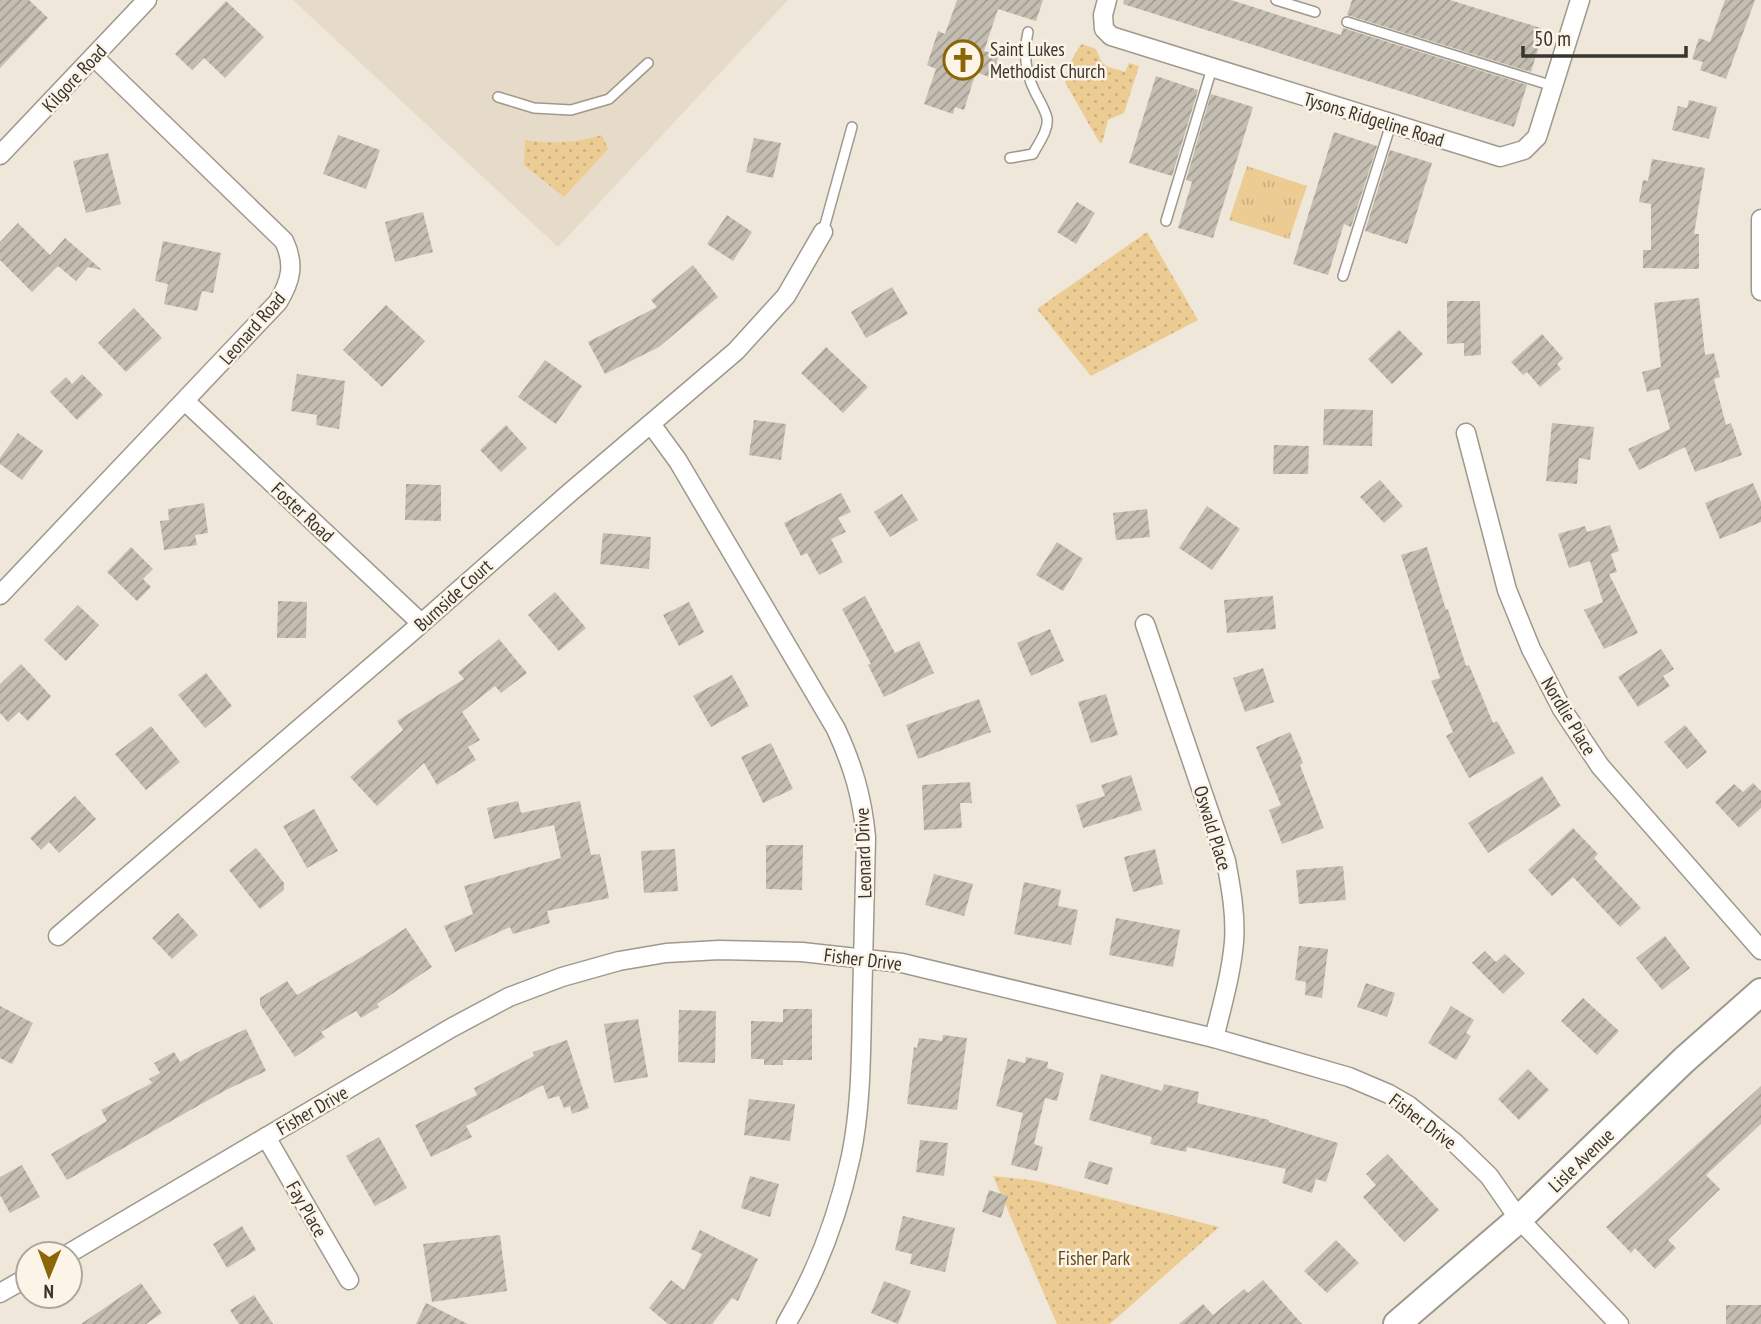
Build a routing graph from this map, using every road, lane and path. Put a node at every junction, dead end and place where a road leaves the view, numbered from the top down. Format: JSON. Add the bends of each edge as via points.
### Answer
{"nodes":[{"id":1,"x":147,"y":0,"type":"edge"},
{"id":2,"x":1107,"y":0,"type":"edge"},
{"id":3,"x":1276,"y":0,"type":"edge"},
{"id":4,"x":1577,"y":1,"type":"edge"},
{"id":5,"x":1315,"y":12,"type":"dead end"},
{"id":6,"x":1347,"y":22,"type":"dead end"},
{"id":7,"x":1028,"y":32,"type":"dead end"},
{"id":8,"x":94,"y":57,"type":"junction"},
{"id":9,"x":648,"y":64,"type":"dead end"},
{"id":10,"x":1212,"y":68,"type":"junction"},
{"id":11,"x":1553,"y":86,"type":"junction"},
{"id":12,"x":498,"y":97,"type":"dead end"},
{"id":13,"x":1391,"y":124,"type":"junction"},
{"id":14,"x":852,"y":127,"type":"dead end"},
{"id":15,"x":0,"y":155,"type":"edge"},
{"id":16,"x":1010,"y":158,"type":"dead end"},
{"id":17,"x":1761,"y":219,"type":"edge"},
{"id":18,"x":1166,"y":221,"type":"dead end"},
{"id":19,"x":823,"y":232,"type":"joint"},
{"id":20,"x":1343,"y":276,"type":"dead end"},
{"id":21,"x":1761,"y":291,"type":"edge"},
{"id":22,"x":185,"y":401,"type":"junction"},
{"id":23,"x":651,"y":424,"type":"junction"},
{"id":24,"x":1466,"y":433,"type":"dead end"},
{"id":25,"x":0,"y":595,"type":"edge"},
{"id":26,"x":421,"y":623,"type":"junction"},
{"id":27,"x":1145,"y":624,"type":"dead end"},
{"id":28,"x":58,"y":936,"type":"dead end"},
{"id":29,"x":1761,"y":950,"type":"edge"},
{"id":30,"x":863,"y":957,"type":"junction"},
{"id":31,"x":1761,"y":992,"type":"edge"},
{"id":32,"x":1214,"y":1038,"type":"junction"},
{"id":33,"x":266,"y":1137,"type":"junction"},
{"id":34,"x":1519,"y":1219,"type":"junction"},
{"id":35,"x":84,"y":1245,"type":"edge"},
{"id":36,"x":349,"y":1280,"type":"dead end"},
{"id":37,"x":786,"y":1324,"type":"edge"},
{"id":38,"x":1397,"y":1324,"type":"edge"},
{"id":39,"x":1619,"y":1324,"type":"edge"}],
"edges":[{"from":1,"to":8,"type":"street","name":"Kilgore Road"},
{"from":2,"to":10,"type":"street","name":"Tysons Ridgeline Road","via":[[1104,29],[1111,36]]},
{"from":3,"to":5,"type":"lane"},
{"from":4,"to":11,"type":"street","name":"Tysons Ridgeline Road"},
{"from":6,"to":11,"type":"lane"},
{"from":7,"to":16,"type":"lane","via":[[1026,65],[1048,119],[1032,154]]},
{"from":8,"to":15,"type":"street","name":"Kilgore Road"},
{"from":8,"to":22,"type":"street","name":"Leonard Road","via":[[271,227],[301,266],[278,302]]},
{"from":9,"to":12,"type":"lane","via":[[609,99],[571,110],[534,108]]},
{"from":10,"to":13,"type":"street","name":"Tysons Ridgeline Road"},
{"from":10,"to":18,"type":"lane"},
{"from":11,"to":13,"type":"street","name":"Tysons Ridgeline Road","via":[[1536,137],[1524,150],[1500,158]]},
{"from":13,"to":20,"type":"lane"},
{"from":14,"to":19,"type":"lane"},
{"from":17,"to":21,"type":"street"},
{"from":19,"to":23,"type":"street","name":"Burnside Court","via":[[769,317]]},
{"from":22,"to":25,"type":"street","name":"Leonard Road"},
{"from":22,"to":26,"type":"street","name":"Foster Road"},
{"from":23,"to":26,"type":"street","name":"Burnside Court"},
{"from":23,"to":30,"type":"street","name":"Leonard Drive","via":[[678,461],[836,729],[853,768],[866,837]]},
{"from":24,"to":29,"type":"street","name":"Nordlie Place","via":[[1507,590],[1562,709],[1600,766]]},
{"from":26,"to":28,"type":"street","name":"Burnside Court"},
{"from":27,"to":32,"type":"street","name":"Oswald Place","via":[[1226,861],[1233,902],[1229,979]]},
{"from":30,"to":32,"type":"street","name":"Fisher Drive"},
{"from":30,"to":33,"type":"street","name":"Fisher Drive","via":[[693,951],[619,961],[562,976],[451,1028]]},
{"from":30,"to":37,"type":"street","name":"Leonard Drive","via":[[860,1087],[851,1154],[836,1216]]},
{"from":31,"to":34,"type":"street","name":"Lisle Avenue"},
{"from":32,"to":34,"type":"street","name":"Fisher Drive","via":[[1349,1077],[1390,1094],[1455,1143],[1489,1176]]},
{"from":33,"to":35,"type":"street","name":"Fisher Drive"},
{"from":33,"to":36,"type":"street","name":"Fay Place"},
{"from":34,"to":38,"type":"street","name":"Lisle Avenue"},
{"from":34,"to":39,"type":"street","name":"Fisher Drive"}]}
